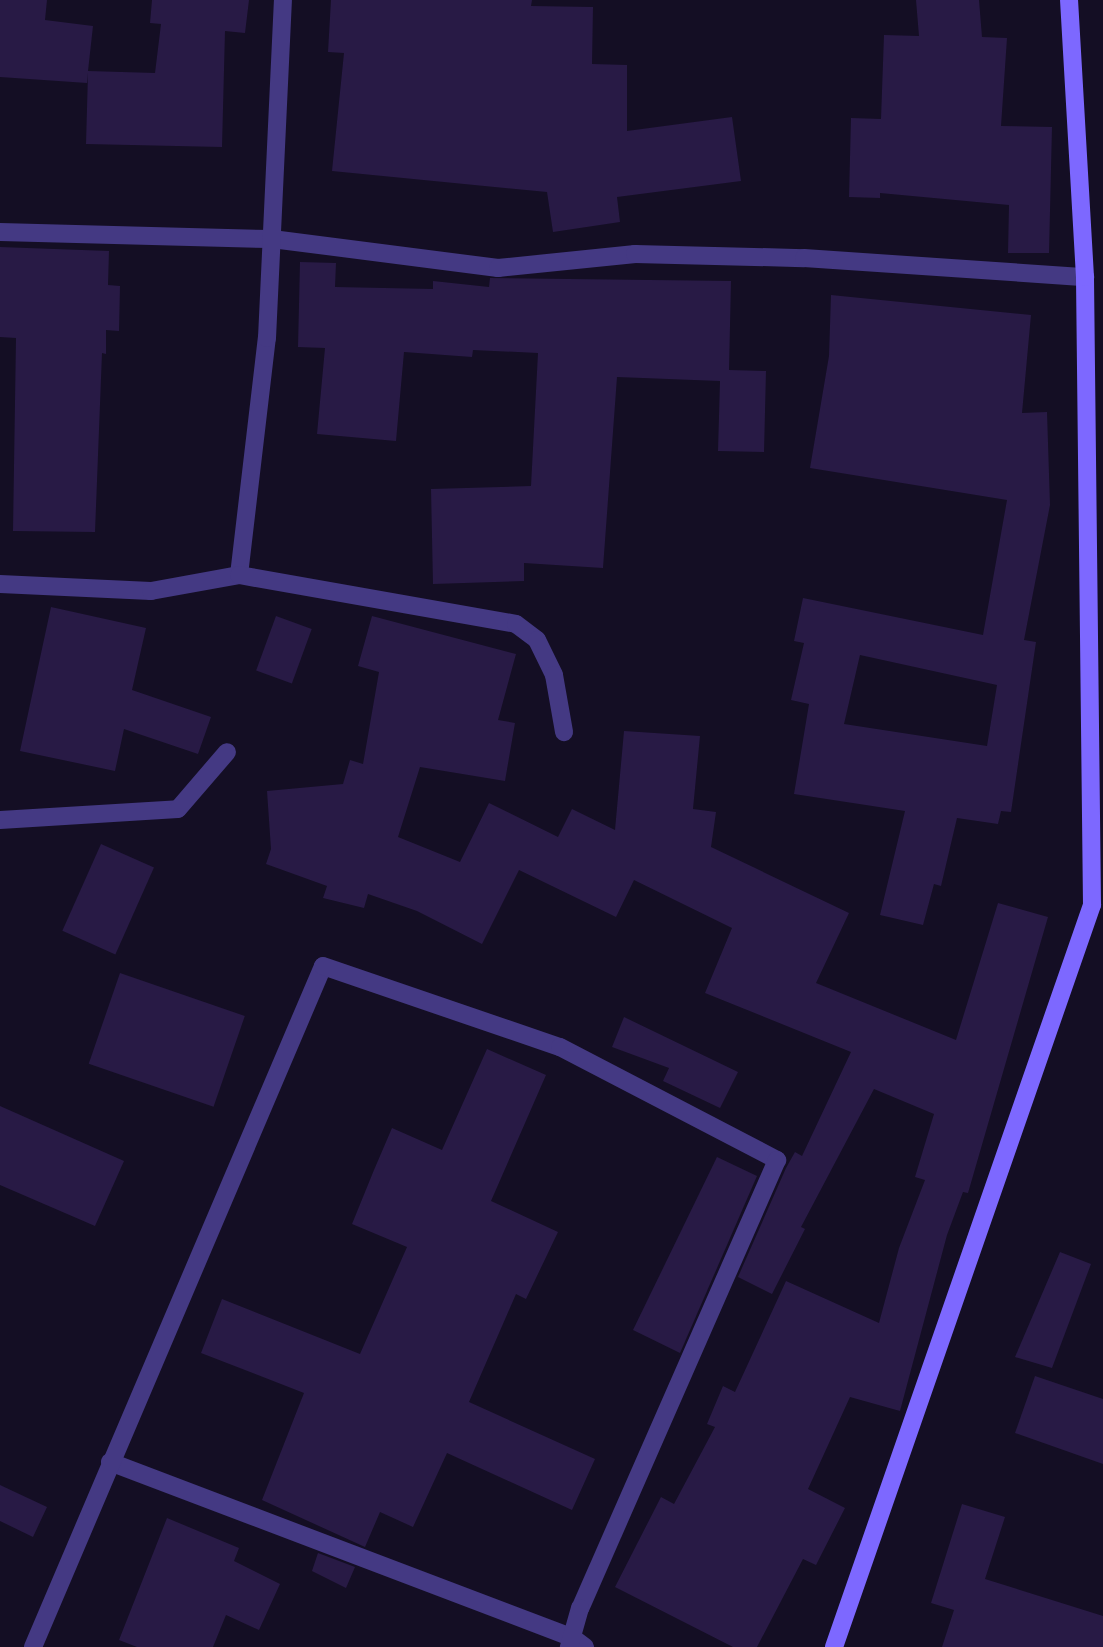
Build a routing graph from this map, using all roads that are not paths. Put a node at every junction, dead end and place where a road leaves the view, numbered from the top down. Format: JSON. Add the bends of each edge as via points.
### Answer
{"nodes":[{"id":1,"x":282,"y":0,"type":"edge"},
{"id":2,"x":1069,"y":0,"type":"edge"},
{"id":3,"x":0,"y":232,"type":"edge"},
{"id":4,"x":272,"y":239,"type":"junction"},
{"id":5,"x":1086,"y":276,"type":"junction"},
{"id":6,"x":239,"y":575,"type":"junction"},
{"id":7,"x":0,"y":584,"type":"edge"},
{"id":8,"x":564,"y":732,"type":"dead end"},
{"id":9,"x":227,"y":752,"type":"dead end"},
{"id":10,"x":0,"y":820,"type":"edge"},
{"id":11,"x":1098,"y":906,"type":"edge"},
{"id":12,"x":110,"y":1462,"type":"junction"},
{"id":13,"x":576,"y":1644,"type":"edge"},
{"id":14,"x":33,"y":1647,"type":"edge"},
{"id":15,"x":834,"y":1647,"type":"edge"}],
"edges":[{"from":1,"to":4,"type":"street"},
{"from":2,"to":5,"type":"street"},
{"from":3,"to":4,"type":"street"},
{"from":4,"to":5,"type":"street","via":[[498,268],[635,254],[804,258]]},
{"from":4,"to":6,"type":"street","via":[[267,338]]},
{"from":5,"to":11,"type":"street"},
{"from":6,"to":7,"type":"street","via":[[151,591]]},
{"from":6,"to":8,"type":"street","via":[[516,624],[537,640],[554,675]]},
{"from":9,"to":10,"type":"street","via":[[178,809]]},
{"from":11,"to":15,"type":"street"},
{"from":12,"to":13,"type":"street"},
{"from":12,"to":13,"type":"street","via":[[323,966],[559,1047],[777,1160],[580,1608]]},
{"from":12,"to":14,"type":"street"}]}
